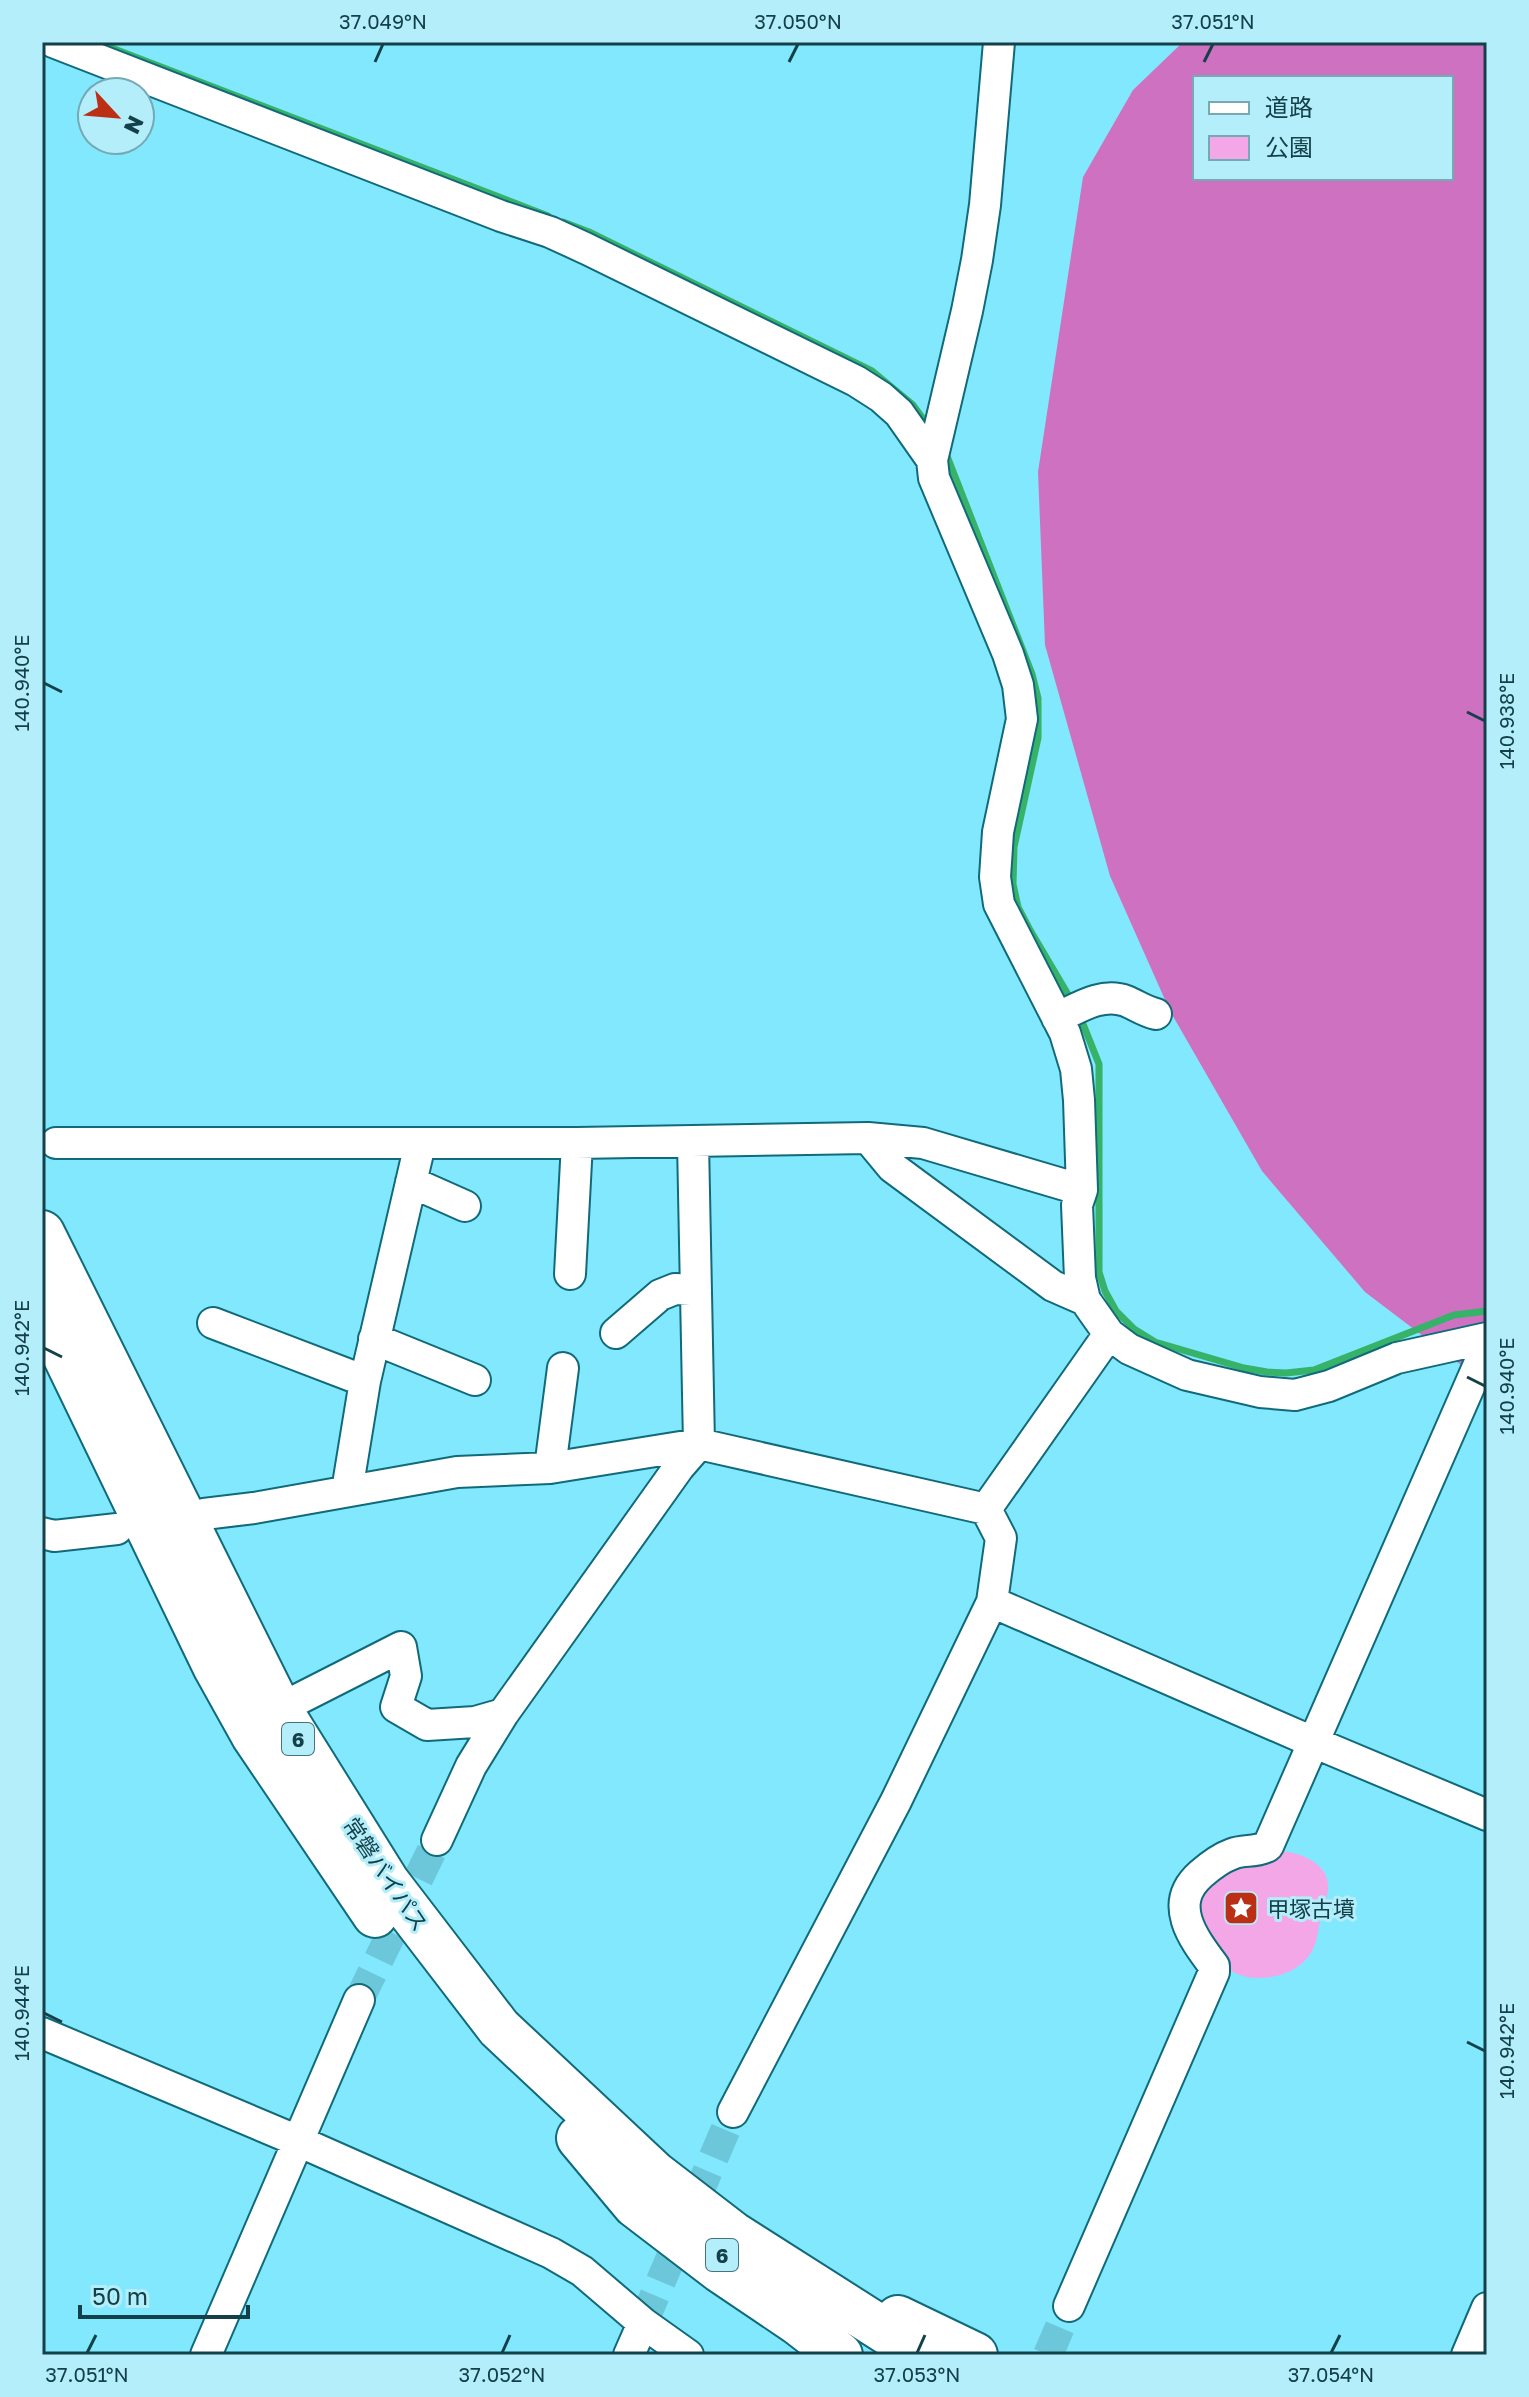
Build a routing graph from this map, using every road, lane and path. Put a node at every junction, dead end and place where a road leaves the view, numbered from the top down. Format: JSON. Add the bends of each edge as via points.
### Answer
{"nodes":[{"id":1,"x":53,"y":42,"type":"edge"},
{"id":2,"x":999,"y":42,"type":"edge"},
{"id":3,"x":935,"y":446,"type":"junction"},
{"id":4,"x":1069,"y":1012,"type":"junction"},
{"id":5,"x":1156,"y":1014,"type":"dead end"},
{"id":6,"x":868,"y":1138,"type":"junction"},
{"id":7,"x":693,"y":1142,"type":"junction"},
{"id":8,"x":56,"y":1143,"type":"dead end"},
{"id":9,"x":577,"y":1143,"type":"junction"},
{"id":10,"x":420,"y":1144,"type":"junction"},
{"id":11,"x":411,"y":1182,"type":"junction"},
{"id":12,"x":1082,"y":1190,"type":"junction"},
{"id":13,"x":465,"y":1206,"type":"dead end"},
{"id":14,"x":42,"y":1233,"type":"edge"},
{"id":15,"x":570,"y":1274,"type":"dead end"},
{"id":16,"x":696,"y":1290,"type":"junction"},
{"id":17,"x":1085,"y":1300,"type":"junction"},
{"id":18,"x":42,"y":1308,"type":"edge"},
{"id":19,"x":213,"y":1323,"type":"dead end"},
{"id":20,"x":616,"y":1333,"type":"dead end"},
{"id":21,"x":1109,"y":1334,"type":"junction"},
{"id":22,"x":1487,"y":1338,"type":"edge"},
{"id":23,"x":374,"y":1339,"type":"junction"},
{"id":24,"x":1487,"y":1346,"type":"edge"},
{"id":25,"x":563,"y":1368,"type":"dead end"},
{"id":26,"x":475,"y":1380,"type":"dead end"},
{"id":27,"x":365,"y":1381,"type":"junction"},
{"id":28,"x":699,"y":1444,"type":"junction"},
{"id":29,"x":550,"y":1468,"type":"junction"},
{"id":30,"x":347,"y":1491,"type":"junction"},
{"id":31,"x":986,"y":1509,"type":"junction"},
{"id":32,"x":204,"y":1514,"type":"dead end"},
{"id":33,"x":117,"y":1529,"type":"dead end"},
{"id":34,"x":42,"y":1533,"type":"edge"},
{"id":35,"x":992,"y":1602,"type":"junction"},
{"id":36,"x":279,"y":1709,"type":"junction"},
{"id":37,"x":503,"y":1714,"type":"junction"},
{"id":38,"x":1313,"y":1742,"type":"junction"},
{"id":39,"x":1487,"y":1815,"type":"edge"},
{"id":40,"x":437,"y":1840,"type":"tunnel mouth"},
{"id":41,"x":359,"y":2000,"type":"tunnel mouth"},
{"id":42,"x":42,"y":2033,"type":"edge"},
{"id":43,"x":733,"y":2112,"type":"tunnel mouth"},
{"id":44,"x":579,"y":2138,"type":"junction"},
{"id":45,"x":298,"y":2141,"type":"junction"},
{"id":46,"x":655,"y":2174,"type":"junction"},
{"id":47,"x":1069,"y":2306,"type":"tunnel mouth"},
{"id":48,"x":1487,"y":2308,"type":"edge"},
{"id":49,"x":643,"y":2323,"type":"junction"},
{"id":50,"x":206,"y":2355,"type":"edge"},
{"id":51,"x":629,"y":2355,"type":"edge"},
{"id":52,"x":688,"y":2355,"type":"edge"},
{"id":53,"x":840,"y":2355,"type":"edge"},
{"id":54,"x":878,"y":2355,"type":"edge"},
{"id":55,"x":923,"y":2355,"type":"edge"},
{"id":56,"x":975,"y":2355,"type":"edge"},
{"id":57,"x":1467,"y":2355,"type":"edge"}],
"edges":[{"from":1,"to":3,"type":"street","via":[[550,232],[856,381]]},
{"from":2,"to":3,"type":"street","via":[[985,205]]},
{"from":3,"to":4,"type":"street","via":[[934,478],[1018,685],[1022,719],[998,832],[999,904]]},
{"from":4,"to":5,"type":"street","via":[[1118,999]]},
{"from":4,"to":12,"type":"street","via":[[1065,1033],[1076,1069]]},
{"from":6,"to":7,"type":"street"},
{"from":6,"to":12,"type":"street","via":[[923,1143]]},
{"from":6,"to":17,"type":"street","via":[[892,1167],[1053,1286]]},
{"from":7,"to":9,"type":"street"},
{"from":7,"to":16,"type":"street"},
{"from":8,"to":10,"type":"street"},
{"from":9,"to":10,"type":"street"},
{"from":9,"to":15,"type":"street"},
{"from":10,"to":11,"type":"street"},
{"from":11,"to":13,"type":"street"},
{"from":11,"to":23,"type":"street"},
{"from":12,"to":17,"type":"street","via":[[1077,1205]]},
{"from":14,"to":36,"type":"highway","name":"常磐バイパス","number":"6"},
{"from":16,"to":20,"type":"street","via":[[660,1295]]},
{"from":16,"to":28,"type":"street"},
{"from":17,"to":21,"type":"street"},
{"from":18,"to":44,"type":"highway","name":"常磐バイパス","number":"6","via":[[254,1736],[367,1905],[470,2032]]},
{"from":19,"to":27,"type":"street"},
{"from":21,"to":22,"type":"street","via":[[1187,1375],[1295,1395],[1397,1358]]},
{"from":21,"to":31,"type":"street"},
{"from":23,"to":26,"type":"street"},
{"from":23,"to":27,"type":"street"},
{"from":24,"to":38,"type":"street"},
{"from":25,"to":29,"type":"street"},
{"from":27,"to":30,"type":"street"},
{"from":28,"to":29,"type":"street"},
{"from":28,"to":31,"type":"street"},
{"from":28,"to":37,"type":"street"},
{"from":29,"to":30,"type":"street","via":[[457,1472]]},
{"from":30,"to":32,"type":"street"},
{"from":31,"to":35,"type":"street","via":[[1001,1538]]},
{"from":33,"to":34,"type":"street"},
{"from":35,"to":38,"type":"street"},
{"from":35,"to":43,"type":"street","via":[[896,1801]]},
{"from":36,"to":37,"type":"street","via":[[401,1647],[406,1676],[396,1707],[427,1725]]},
{"from":36,"to":46,"type":"highway","name":"常磐バイパス","number":"6","via":[[387,1882],[499,2028]]},
{"from":37,"to":40,"type":"street","via":[[471,1766]]},
{"from":38,"to":39,"type":"street"},
{"from":38,"to":47,"type":"street","via":[[1268,1846],[1232,1853],[1188,1890],[1185,1913],[1214,1972]]},
{"from":41,"to":45,"type":"street"},
{"from":42,"to":45,"type":"street"},
{"from":44,"to":53,"type":"highway","via":[[635,2205]]},
{"from":44,"to":54,"type":"highway","name":"常磐バイパス","number":"6","via":[[708,2245]]},
{"from":45,"to":49,"type":"street","via":[[551,2253],[582,2271]]},
{"from":45,"to":50,"type":"street"},
{"from":46,"to":55,"type":"highway","name":"常磐バイパス","number":"6","via":[[733,2234]]},
{"from":46,"to":56,"type":"highway","via":[[901,2320]]},
{"from":48,"to":57,"type":"street"},
{"from":49,"to":51,"type":"street"},
{"from":49,"to":52,"type":"street"}]}
